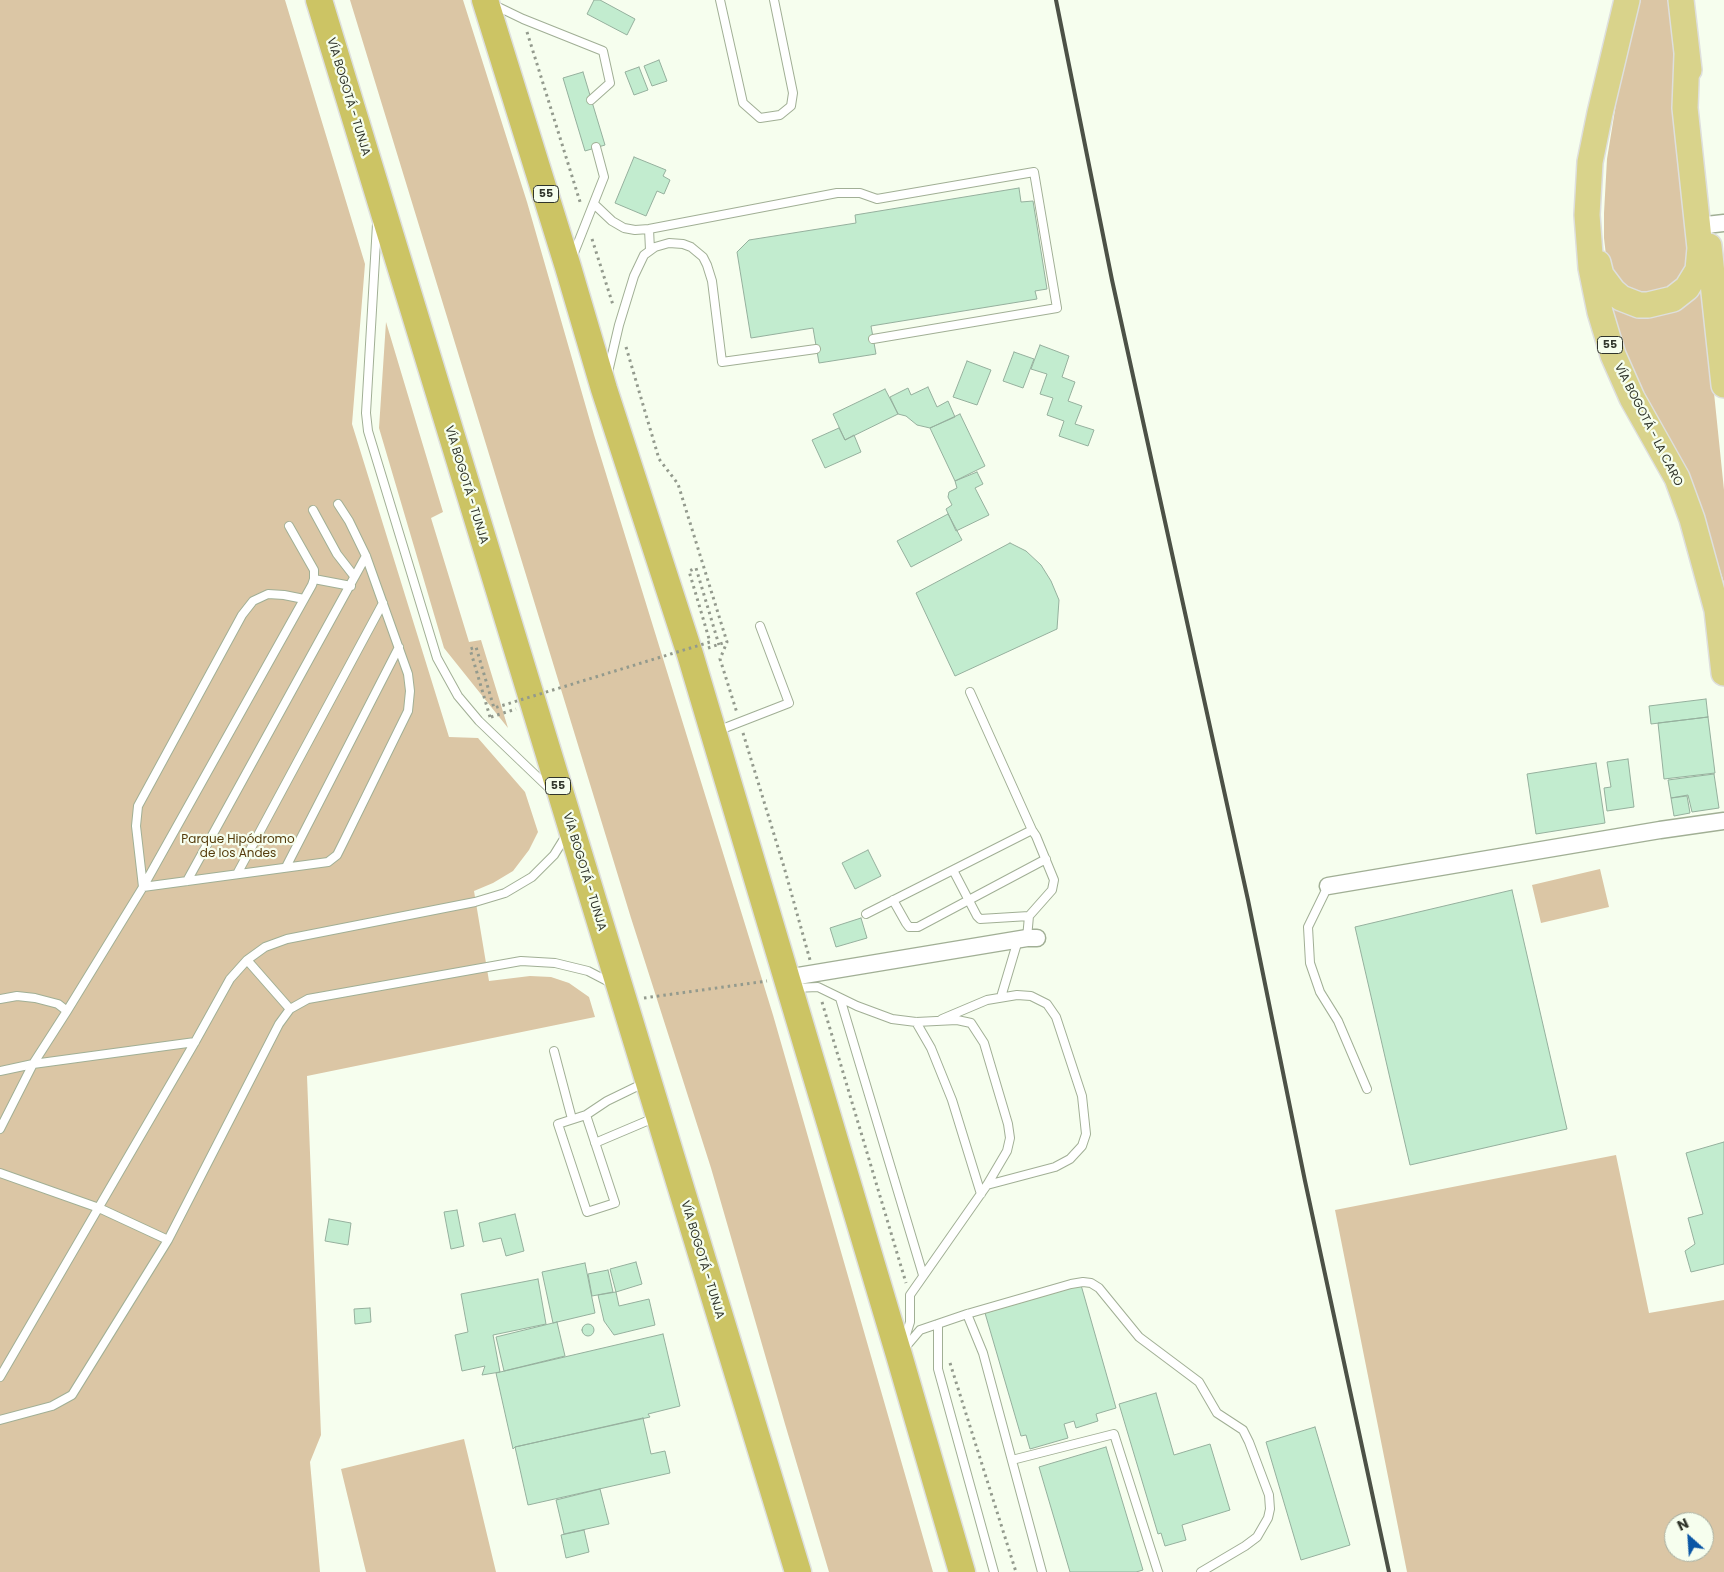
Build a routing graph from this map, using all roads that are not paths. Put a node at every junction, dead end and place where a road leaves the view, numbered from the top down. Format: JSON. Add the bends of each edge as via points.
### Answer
{"nodes":[{"id":1,"x":319,"y":0,"type":"edge"},
{"id":2,"x":720,"y":0,"type":"edge"},
{"id":3,"x":774,"y":0,"type":"edge"},
{"id":4,"x":1627,"y":0,"type":"edge"},
{"id":5,"x":1681,"y":0,"type":"edge"},
{"id":6,"x":485,"y":1,"type":"edge"},
{"id":7,"x":1687,"y":54,"type":"junction"},
{"id":8,"x":1613,"y":62,"type":"junction"},
{"id":9,"x":591,"y":100,"type":"dead end"},
{"id":10,"x":596,"y":147,"type":"dead end"},
{"id":11,"x":378,"y":197,"type":"junction"},
{"id":12,"x":594,"y":204,"type":"junction"},
{"id":13,"x":1715,"y":224,"type":"edge"},
{"id":14,"x":649,"y":229,"type":"junction"},
{"id":15,"x":650,"y":250,"type":"junction"},
{"id":16,"x":568,"y":267,"type":"junction"},
{"id":17,"x":873,"y":339,"type":"dead end"},
{"id":18,"x":816,"y":349,"type":"dead end"},
{"id":19,"x":1724,"y":386,"type":"edge"},
{"id":20,"x":604,"y":389,"type":"junction"},
{"id":21,"x":338,"y":504,"type":"dead end"},
{"id":22,"x":313,"y":510,"type":"dead end"},
{"id":23,"x":289,"y":526,"type":"dead end"},
{"id":24,"x":366,"y":556,"type":"junction"},
{"id":25,"x":354,"y":576,"type":"junction"},
{"id":26,"x":314,"y":579,"type":"junction"},
{"id":27,"x":351,"y":586,"type":"junction"},
{"id":28,"x":304,"y":599,"type":"junction"},
{"id":29,"x":383,"y":603,"type":"junction"},
{"id":30,"x":760,"y":626,"type":"dead end"},
{"id":31,"x":399,"y":647,"type":"junction"},
{"id":32,"x":1724,"y":673,"type":"edge"},
{"id":33,"x":970,"y":692,"type":"dead end"},
{"id":34,"x":713,"y":732,"type":"junction"},
{"id":35,"x":563,"y":801,"type":"junction"},
{"id":36,"x":1724,"y":820,"type":"edge"},
{"id":37,"x":571,"y":828,"type":"junction"},
{"id":38,"x":1032,"y":830,"type":"junction"},
{"id":39,"x":1046,"y":859,"type":"junction"},
{"id":40,"x":286,"y":868,"type":"junction"},
{"id":41,"x":953,"y":870,"type":"junction"},
{"id":42,"x":237,"y":874,"type":"junction"},
{"id":43,"x":187,"y":881,"type":"junction"},
{"id":44,"x":1328,"y":886,"type":"joint"},
{"id":45,"x":143,"y":887,"type":"junction"},
{"id":46,"x":968,"y":899,"type":"junction"},
{"id":47,"x":893,"y":900,"type":"junction"},
{"id":48,"x":866,"y":914,"type":"dead end"},
{"id":49,"x":1029,"y":916,"type":"junction"},
{"id":50,"x":1027,"y":938,"type":"junction"},
{"id":51,"x":247,"y":960,"type":"junction"},
{"id":52,"x":816,"y":980,"type":"junction"},
{"id":53,"x":787,"y":983,"type":"junction"},
{"id":54,"x":621,"y":994,"type":"junction"},
{"id":55,"x":0,"y":998,"type":"edge"},
{"id":56,"x":840,"y":998,"type":"junction"},
{"id":57,"x":1001,"y":998,"type":"junction"},
{"id":58,"x":290,"y":1010,"type":"junction"},
{"id":59,"x":67,"y":1011,"type":"junction"},
{"id":60,"x":937,"y":1021,"type":"junction"},
{"id":61,"x":916,"y":1022,"type":"junction"},
{"id":62,"x":195,"y":1042,"type":"junction"},
{"id":63,"x":554,"y":1051,"type":"dead end"},
{"id":64,"x":32,"y":1064,"type":"junction"},
{"id":65,"x":0,"y":1071,"type":"edge"},
{"id":66,"x":648,"y":1081,"type":"junction"},
{"id":67,"x":1367,"y":1088,"type":"dead end"},
{"id":68,"x":586,"y":1114,"type":"junction"},
{"id":69,"x":658,"y":1116,"type":"junction"},
{"id":70,"x":572,"y":1119,"type":"junction"},
{"id":71,"x":0,"y":1129,"type":"edge"},
{"id":72,"x":595,"y":1143,"type":"junction"},
{"id":73,"x":0,"y":1173,"type":"edge"},
{"id":74,"x":987,"y":1185,"type":"junction"},
{"id":75,"x":981,"y":1194,"type":"junction"},
{"id":76,"x":98,"y":1208,"type":"junction"},
{"id":77,"x":168,"y":1240,"type":"junction"},
{"id":78,"x":923,"y":1275,"type":"junction"},
{"id":79,"x":967,"y":1314,"type":"junction"},
{"id":80,"x":938,"y":1324,"type":"junction"},
{"id":81,"x":899,"y":1355,"type":"junction"},
{"id":82,"x":0,"y":1376,"type":"edge"},
{"id":83,"x":0,"y":1420,"type":"edge"},
{"id":84,"x":1012,"y":1460,"type":"junction"},
{"id":85,"x":798,"y":1572,"type":"edge"},
{"id":86,"x":962,"y":1572,"type":"edge"},
{"id":87,"x":994,"y":1572,"type":"edge"},
{"id":88,"x":1042,"y":1572,"type":"edge"},
{"id":89,"x":1158,"y":1572,"type":"edge"},
{"id":90,"x":1201,"y":1572,"type":"edge"}],
"edges":[{"from":1,"to":11,"type":"highway","name":"VÍA BOGOTÁ - TUNJA","number":"55"},
{"from":2,"to":3,"type":"lane","via":[[743,103],[760,118],[780,115],[791,106],[792,92]]},
{"from":4,"to":8,"type":"main road","name":"VÍA BOGOTÁ - LA CARO","number":"55"},
{"from":5,"to":7,"type":"main road"},
{"from":6,"to":9,"type":"lane","via":[[603,51],[610,83]]},
{"from":6,"to":16,"type":"highway","number":"55"},
{"from":7,"to":8,"type":"main road","via":[[1685,108],[1699,264],[1694,280],[1680,294],[1665,302],[1648,305],[1621,298],[1607,284],[1598,265],[1595,216],[1598,163]]},
{"from":7,"to":13,"type":"main road"},
{"from":8,"to":32,"type":"main road","name":"VÍA BOGOTÁ - LA CARO","number":"55","via":[[1590,162],[1587,215],[1591,268],[1613,356],[1632,398],[1677,478],[1692,519],[1717,610]]},
{"from":10,"to":12,"type":"lane","via":[[604,177]]},
{"from":11,"to":35,"type":"highway","name":"VÍA BOGOTÁ - TUNJA","number":"55"},
{"from":11,"to":35,"type":"lane","via":[[366,413],[376,460],[437,658],[458,696],[479,721]]},
{"from":12,"to":14,"type":"lane","via":[[624,228]]},
{"from":12,"to":16,"type":"lane"},
{"from":13,"to":19,"type":"main road"},
{"from":14,"to":15,"type":"lane"},
{"from":14,"to":17,"type":"lane","via":[[837,193],[860,193],[877,199],[1034,172],[1057,308]]},
{"from":15,"to":18,"type":"lane","via":[[676,243],[691,247],[702,257],[712,280],[722,362]]},
{"from":15,"to":20,"type":"lane","via":[[634,276]]},
{"from":16,"to":20,"type":"highway","number":"55"},
{"from":20,"to":34,"type":"highway","number":"55"},
{"from":21,"to":24,"type":"lane"},
{"from":22,"to":25,"type":"lane","via":[[336,554]]},
{"from":23,"to":26,"type":"lane","via":[[314,570]]},
{"from":24,"to":25,"type":"lane"},
{"from":24,"to":29,"type":"lane"},
{"from":25,"to":27,"type":"lane"},
{"from":26,"to":27,"type":"lane"},
{"from":26,"to":28,"type":"lane"},
{"from":27,"to":43,"type":"lane"},
{"from":28,"to":45,"type":"lane"},
{"from":28,"to":45,"type":"lane","via":[[268,594],[253,601],[242,615],[138,806],[136,826]]},
{"from":29,"to":31,"type":"lane"},
{"from":29,"to":42,"type":"lane"},
{"from":30,"to":34,"type":"lane","via":[[789,703]]},
{"from":31,"to":40,"type":"lane"},
{"from":31,"to":40,"type":"lane","via":[[408,674],[408,711],[337,855],[328,862]]},
{"from":33,"to":38,"type":"lane"},
{"from":34,"to":53,"type":"highway","number":"55"},
{"from":35,"to":37,"type":"highway","name":"VÍA BOGOTÁ - TUNJA","number":"55"},
{"from":36,"to":44,"type":"street"},
{"from":37,"to":51,"type":"lane","via":[[554,855],[532,877],[505,893],[475,902],[287,939],[266,947]]},
{"from":37,"to":54,"type":"highway","name":"VÍA BOGOTÁ - TUNJA","number":"55"},
{"from":38,"to":39,"type":"lane"},
{"from":38,"to":41,"type":"lane"},
{"from":39,"to":46,"type":"lane"},
{"from":39,"to":49,"type":"lane","via":[[1054,880],[1052,890]]},
{"from":40,"to":42,"type":"lane"},
{"from":41,"to":46,"type":"lane"},
{"from":41,"to":47,"type":"lane"},
{"from":42,"to":43,"type":"lane"},
{"from":43,"to":45,"type":"lane"},
{"from":44,"to":67,"type":"lane","via":[[1308,927],[1310,963],[1320,992],[1338,1021]]},
{"from":45,"to":59,"type":"lane"},
{"from":46,"to":47,"type":"lane","via":[[918,927],[906,924]]},
{"from":46,"to":49,"type":"lane","via":[[980,919]]},
{"from":47,"to":48,"type":"lane"},
{"from":49,"to":50,"type":"lane"},
{"from":50,"to":52,"type":"street"},
{"from":50,"to":57,"type":"lane"},
{"from":51,"to":58,"type":"lane"},
{"from":51,"to":62,"type":"lane","via":[[230,979]]},
{"from":52,"to":53,"type":"street"},
{"from":52,"to":56,"type":"lane"},
{"from":53,"to":81,"type":"highway","number":"55"},
{"from":54,"to":58,"type":"lane","via":[[588,971],[555,963],[520,961],[308,999]]},
{"from":54,"to":66,"type":"highway","name":"VÍA BOGOTÁ - TUNJA","number":"55"},
{"from":55,"to":59,"type":"lane","via":[[35,998],[58,1004]]},
{"from":56,"to":61,"type":"lane","via":[[892,1020]]},
{"from":56,"to":78,"type":"lane"},
{"from":57,"to":60,"type":"lane","via":[[987,1000]]},
{"from":57,"to":74,"type":"lane","via":[[1031,996],[1047,1004],[1056,1017],[1082,1096],[1086,1134],[1082,1146],[1070,1159],[1055,1167]]},
{"from":58,"to":77,"type":"lane","via":[[279,1024]]},
{"from":59,"to":64,"type":"lane"},
{"from":60,"to":61,"type":"lane"},
{"from":60,"to":74,"type":"lane","via":[[971,1023],[984,1042],[1010,1138],[1007,1151]]},
{"from":61,"to":75,"type":"lane","via":[[931,1048],[952,1100]]},
{"from":62,"to":64,"type":"lane"},
{"from":62,"to":76,"type":"lane"},
{"from":63,"to":70,"type":"lane"},
{"from":64,"to":65,"type":"lane"},
{"from":64,"to":71,"type":"lane"},
{"from":66,"to":68,"type":"lane"},
{"from":66,"to":69,"type":"highway","name":"VÍA BOGOTÁ - TUNJA","number":"55"},
{"from":68,"to":70,"type":"lane"},
{"from":68,"to":72,"type":"lane"},
{"from":69,"to":72,"type":"lane"},
{"from":69,"to":85,"type":"highway","name":"VÍA BOGOTÁ - TUNJA","number":"55"},
{"from":70,"to":72,"type":"lane","via":[[558,1124],[588,1212],[615,1203]]},
{"from":73,"to":76,"type":"lane"},
{"from":74,"to":75,"type":"lane"},
{"from":75,"to":78,"type":"lane"},
{"from":76,"to":77,"type":"lane"},
{"from":76,"to":82,"type":"lane"},
{"from":77,"to":83,"type":"lane","via":[[72,1395],[52,1406]]},
{"from":78,"to":81,"type":"lane","via":[[910,1295],[910,1322]]},
{"from":79,"to":80,"type":"lane"},
{"from":79,"to":84,"type":"lane","via":[[984,1353]]},
{"from":79,"to":90,"type":"lane","via":[[1071,1284],[1091,1283],[1139,1337],[1199,1382],[1217,1413],[1243,1430],[1269,1495],[1268,1518],[1257,1536]]},
{"from":80,"to":81,"type":"lane","via":[[920,1330]]},
{"from":80,"to":87,"type":"lane","via":[[938,1369]]},
{"from":81,"to":86,"type":"highway","number":"55"},
{"from":84,"to":88,"type":"lane"},
{"from":84,"to":89,"type":"lane","via":[[1114,1434]]}]}
